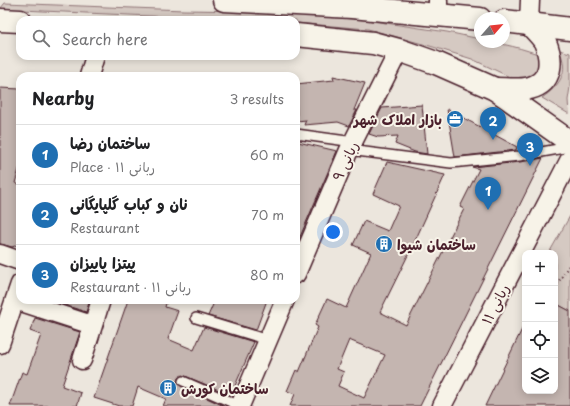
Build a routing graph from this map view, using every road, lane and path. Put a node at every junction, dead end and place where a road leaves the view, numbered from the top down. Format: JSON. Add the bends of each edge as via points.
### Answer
{"nodes":[{"id":1,"x":224,"y":0,"type":"edge"},
{"id":2,"x":530,"y":0,"type":"edge"},
{"id":3,"x":438,"y":7,"type":"edge"},
{"id":4,"x":474,"y":17,"type":"edge"},
{"id":5,"x":0,"y":20,"type":"edge"},
{"id":6,"x":16,"y":20,"type":"edge"},
{"id":7,"x":510,"y":22,"type":"edge"},
{"id":8,"x":529,"y":24,"type":"junction"},
{"id":9,"x":570,"y":29,"type":"edge"},
{"id":10,"x":300,"y":35,"type":"edge"},
{"id":11,"x":399,"y":50,"type":"junction"},
{"id":12,"x":93,"y":60,"type":"edge"},
{"id":13,"x":90,"y":72,"type":"edge"},
{"id":14,"x":495,"y":89,"type":"junction"},
{"id":15,"x":300,"y":135,"type":"edge"},
{"id":16,"x":570,"y":142,"type":"edge"},
{"id":17,"x":352,"y":146,"type":"junction"},
{"id":18,"x":570,"y":147,"type":"edge"},
{"id":19,"x":570,"y":159,"type":"edge"},
{"id":20,"x":0,"y":254,"type":"edge"},
{"id":21,"x":16,"y":260,"type":"edge"},
{"id":22,"x":570,"y":264,"type":"edge"},
{"id":23,"x":300,"y":265,"type":"edge"},
{"id":24,"x":556,"y":286,"type":"edge"},
{"id":25,"x":16,"y":295,"type":"edge"},
{"id":26,"x":44,"y":304,"type":"edge"},
{"id":27,"x":100,"y":304,"type":"edge"},
{"id":28,"x":283,"y":304,"type":"edge"},
{"id":29,"x":196,"y":318,"type":"dead end"},
{"id":30,"x":92,"y":325,"type":"junction"},
{"id":31,"x":268,"y":340,"type":"junction"},
{"id":32,"x":0,"y":344,"type":"edge"},
{"id":33,"x":82,"y":360,"type":"dead end"},
{"id":34,"x":182,"y":381,"type":"dead end"},
{"id":35,"x":240,"y":406,"type":"edge"},
{"id":36,"x":442,"y":406,"type":"edge"}],
"edges":[{"from":1,"to":3,"type":"main road","via":[[352,7]]},
{"from":2,"to":8,"type":"street"},
{"from":3,"to":4,"type":"main road"},
{"from":5,"to":6,"type":"main road"},
{"from":7,"to":8,"type":"main road"},
{"from":8,"to":9,"type":"main road"},
{"from":8,"to":14,"type":"main road","via":[[545,41],[550,65],[548,75],[530,88]]},
{"from":10,"to":11,"type":"main road","via":[[366,42]]},
{"from":11,"to":14,"type":"main road"},
{"from":11,"to":17,"type":"street","name":"ربانی ۹"},
{"from":12,"to":13,"type":"street"},
{"from":14,"to":16,"type":"main road"},
{"from":15,"to":17,"type":"lane"},
{"from":17,"to":18,"type":"lane","via":[[451,163],[519,156]]},
{"from":17,"to":23,"type":"street","name":"ربانی ۹"},
{"from":19,"to":36,"type":"street","name":"ربانی ۱۱"},
{"from":20,"to":21,"type":"street"},
{"from":22,"to":24,"type":"path"},
{"from":25,"to":32,"type":"street"},
{"from":26,"to":30,"type":"street"},
{"from":27,"to":30,"type":"street"},
{"from":28,"to":31,"type":"street"},
{"from":29,"to":31,"type":"lane"},
{"from":30,"to":33,"type":"street"},
{"from":31,"to":35,"type":"street"},
{"from":34,"to":35,"type":"lane"}]}
